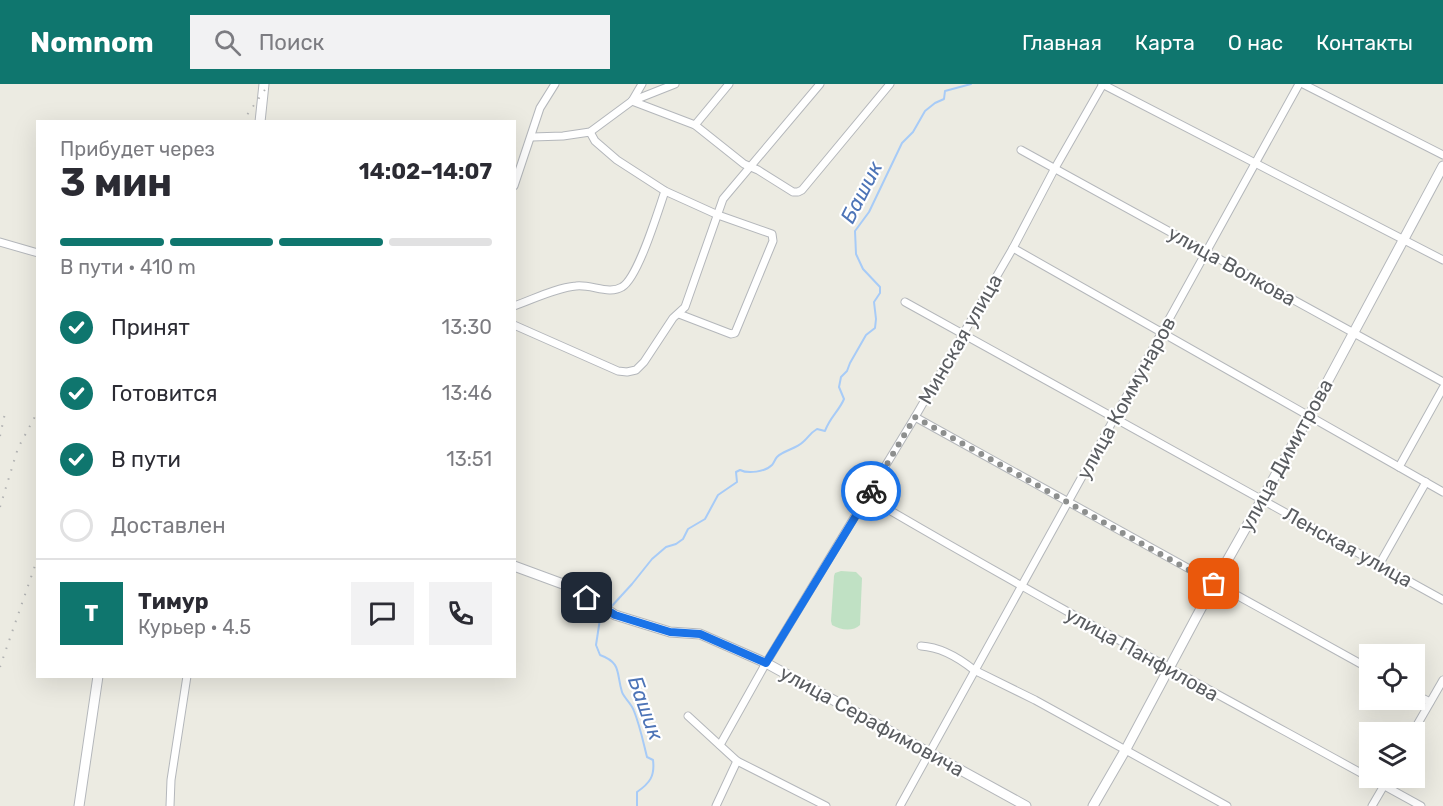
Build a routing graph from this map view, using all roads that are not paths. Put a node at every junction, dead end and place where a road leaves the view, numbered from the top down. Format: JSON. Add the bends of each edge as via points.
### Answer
{"nodes":[{"id":1,"x":264,"y":84,"type":"edge"},
{"id":2,"x":555,"y":84,"type":"edge"},
{"id":3,"x":642,"y":84,"type":"edge"},
{"id":4,"x":675,"y":84,"type":"edge"},
{"id":5,"x":729,"y":84,"type":"edge"},
{"id":6,"x":820,"y":84,"type":"edge"},
{"id":7,"x":890,"y":84,"type":"edge"},
{"id":8,"x":1102,"y":84,"type":"edge"},
{"id":9,"x":1301,"y":84,"type":"edge"},
{"id":10,"x":632,"y":101,"type":"junction"},
{"id":11,"x":260,"y":120,"type":"edge"},
{"id":12,"x":695,"y":125,"type":"junction"},
{"id":13,"x":590,"y":132,"type":"junction"},
{"id":14,"x":532,"y":138,"type":"junction"},
{"id":15,"x":1022,"y":150,"type":"dead end"},
{"id":16,"x":1443,"y":155,"type":"edge"},
{"id":17,"x":1256,"y":163,"type":"junction"},
{"id":18,"x":1443,"y":166,"type":"edge"},
{"id":19,"x":750,"y":167,"type":"junction"},
{"id":20,"x":1055,"y":168,"type":"junction"},
{"id":21,"x":516,"y":181,"type":"edge"},
{"id":22,"x":666,"y":191,"type":"junction"},
{"id":23,"x":718,"y":215,"type":"junction"},
{"id":24,"x":1403,"y":240,"type":"junction"},
{"id":25,"x":0,"y":242,"type":"edge"},
{"id":26,"x":1013,"y":248,"type":"junction"},
{"id":27,"x":36,"y":252,"type":"edge"},
{"id":28,"x":1207,"y":252,"type":"junction"},
{"id":29,"x":1443,"y":260,"type":"edge"},
{"id":30,"x":905,"y":303,"type":"dead end"},
{"id":31,"x":516,"y":305,"type":"edge"},
{"id":32,"x":679,"y":314,"type":"junction"},
{"id":33,"x":516,"y":326,"type":"edge"},
{"id":34,"x":963,"y":333,"type":"junction"},
{"id":35,"x":1162,"y":333,"type":"junction"},
{"id":36,"x":1353,"y":333,"type":"junction"},
{"id":37,"x":1443,"y":382,"type":"edge"},
{"id":38,"x":1443,"y":388,"type":"edge"},
{"id":39,"x":1309,"y":416,"type":"junction"},
{"id":40,"x":915,"y":417,"type":"junction"},
{"id":41,"x":1114,"y":418,"type":"junction"},
{"id":42,"x":1399,"y":467,"type":"junction"},
{"id":43,"x":1426,"y":482,"type":"junction"},
{"id":44,"x":1443,"y":492,"type":"edge"},
{"id":45,"x":867,"y":497,"type":"junction"},
{"id":46,"x":1262,"y":499,"type":"junction"},
{"id":47,"x":1068,"y":503,"type":"junction"},
{"id":48,"x":1379,"y":565,"type":"junction"},
{"id":49,"x":516,"y":567,"type":"edge"},
{"id":50,"x":1214,"y":584,"type":"junction"},
{"id":51,"x":1022,"y":587,"type":"junction"},
{"id":52,"x":1443,"y":600,"type":"edge"},
{"id":53,"x":921,"y":646,"type":"dead end"},
{"id":54,"x":766,"y":663,"type":"junction"},
{"id":55,"x":1359,"y":663,"type":"edge"},
{"id":56,"x":1168,"y":669,"type":"junction"},
{"id":57,"x":974,"y":670,"type":"junction"},
{"id":58,"x":98,"y":678,"type":"edge"},
{"id":59,"x":187,"y":678,"type":"edge"},
{"id":60,"x":1443,"y":680,"type":"edge"},
{"id":61,"x":1425,"y":700,"type":"edge"},
{"id":62,"x":1430,"y":702,"type":"junction"},
{"id":63,"x":688,"y":716,"type":"dead end"},
{"id":64,"x":1419,"y":722,"type":"edge"},
{"id":65,"x":720,"y":745,"type":"junction"},
{"id":66,"x":1126,"y":749,"type":"junction"},
{"id":67,"x":930,"y":752,"type":"junction"},
{"id":68,"x":737,"y":761,"type":"junction"},
{"id":69,"x":1359,"y":772,"type":"edge"},
{"id":70,"x":1383,"y":788,"type":"edge"},
{"id":71,"x":1388,"y":788,"type":"edge"},
{"id":72,"x":79,"y":806,"type":"edge"},
{"id":73,"x":170,"y":806,"type":"edge"},
{"id":74,"x":716,"y":806,"type":"edge"},
{"id":75,"x":826,"y":806,"type":"edge"},
{"id":76,"x":900,"y":806,"type":"edge"},
{"id":77,"x":1026,"y":806,"type":"edge"},
{"id":78,"x":1093,"y":806,"type":"edge"},
{"id":79,"x":1227,"y":806,"type":"edge"},
{"id":80,"x":1372,"y":806,"type":"edge"},
{"id":81,"x":1421,"y":806,"type":"edge"}],
"edges":[{"from":1,"to":11,"type":"street"},
{"from":2,"to":14,"type":"street","via":[[540,108]]},
{"from":3,"to":10,"type":"street"},
{"from":4,"to":10,"type":"street"},
{"from":5,"to":12,"type":"street"},
{"from":6,"to":19,"type":"street"},
{"from":7,"to":19,"type":"street","via":[[802,190],[793,192]]},
{"from":8,"to":17,"type":"street"},
{"from":8,"to":20,"type":"street","name":"Минская улица"},
{"from":9,"to":16,"type":"street"},
{"from":9,"to":17,"type":"street","name":"улица Коммунаров"},
{"from":10,"to":12,"type":"street"},
{"from":10,"to":13,"type":"street"},
{"from":12,"to":19,"type":"street"},
{"from":13,"to":14,"type":"street"},
{"from":13,"to":22,"type":"street","via":[[617,160]]},
{"from":14,"to":21,"type":"street"},
{"from":15,"to":20,"type":"street","name":"улица Волкова"},
{"from":17,"to":24,"type":"street"},
{"from":17,"to":28,"type":"street","name":"улица Коммунаров"},
{"from":18,"to":24,"type":"street","name":"улица Димитрова"},
{"from":19,"to":23,"type":"street","via":[[723,199]]},
{"from":20,"to":26,"type":"street","name":"Минская улица"},
{"from":20,"to":28,"type":"street","name":"улица Волкова"},
{"from":22,"to":23,"type":"street"},
{"from":22,"to":31,"type":"street","via":[[635,270],[620,289],[578,286]]},
{"from":23,"to":32,"type":"street","via":[[685,307]]},
{"from":23,"to":32,"type":"street","via":[[772,234],[773,241],[735,333]]},
{"from":24,"to":29,"type":"street"},
{"from":24,"to":36,"type":"street","name":"улица Димитрова"},
{"from":25,"to":27,"type":"street"},
{"from":26,"to":34,"type":"street","name":"Минская улица"},
{"from":26,"to":35,"type":"street"},
{"from":28,"to":35,"type":"street","name":"улица Коммунаров"},
{"from":28,"to":36,"type":"street","name":"улица Волкова"},
{"from":30,"to":34,"type":"street","name":"Ленская улица"},
{"from":32,"to":33,"type":"street","via":[[644,362],[627,372]]},
{"from":34,"to":40,"type":"street","name":"Минская улица"},
{"from":34,"to":41,"type":"street","name":"Ленская улица"},
{"from":35,"to":39,"type":"street"},
{"from":35,"to":41,"type":"street","name":"улица Коммунаров"},
{"from":36,"to":37,"type":"street","name":"улица Волкова"},
{"from":36,"to":39,"type":"street","name":"улица Димитрова"},
{"from":38,"to":42,"type":"street"},
{"from":39,"to":42,"type":"street"},
{"from":39,"to":46,"type":"street","name":"улица Димитрова"},
{"from":40,"to":45,"type":"street","name":"Минская улица"},
{"from":40,"to":47,"type":"street"},
{"from":41,"to":46,"type":"street","name":"Ленская улица"},
{"from":41,"to":47,"type":"street","name":"улица Коммунаров"},
{"from":42,"to":43,"type":"street"},
{"from":43,"to":44,"type":"street"},
{"from":43,"to":48,"type":"street"},
{"from":45,"to":51,"type":"street","name":"улица Панфилова"},
{"from":45,"to":54,"type":"street","name":"Минская улица"},
{"from":46,"to":48,"type":"street","name":"Ленская улица"},
{"from":46,"to":50,"type":"street","name":"улица Димитрова"},
{"from":47,"to":50,"type":"street"},
{"from":47,"to":51,"type":"street","name":"улица Коммунаров"},
{"from":48,"to":52,"type":"street","name":"Ленская улица"},
{"from":49,"to":54,"type":"street","name":"улица Серафимовича","via":[[571,587],[615,615],[670,632],[700,634]]},
{"from":50,"to":55,"type":"street"},
{"from":50,"to":56,"type":"street","name":"улица Димитрова"},
{"from":51,"to":56,"type":"street","name":"улица Панфилова"},
{"from":51,"to":57,"type":"street","name":"улица Коммунаров"},
{"from":53,"to":57,"type":"street","via":[[934,647]]},
{"from":54,"to":65,"type":"street","name":"Минская улица"},
{"from":54,"to":67,"type":"street","name":"улица Серафимовича"},
{"from":56,"to":66,"type":"street","name":"улица Димитрова"},
{"from":56,"to":69,"type":"street","name":"улица Панфилова"},
{"from":57,"to":66,"type":"street"},
{"from":57,"to":67,"type":"street","name":"улица Коммунаров"},
{"from":58,"to":72,"type":"street"},
{"from":59,"to":73,"type":"street"},
{"from":60,"to":62,"type":"street"},
{"from":61,"to":62,"type":"street"},
{"from":62,"to":64,"type":"street"},
{"from":63,"to":65,"type":"street"},
{"from":65,"to":68,"type":"street"},
{"from":66,"to":78,"type":"street","name":"улица Димитрова"},
{"from":66,"to":79,"type":"street"},
{"from":67,"to":76,"type":"street","name":"улица Коммунаров"},
{"from":67,"to":77,"type":"street","name":"улица Серафимовича"},
{"from":68,"to":74,"type":"street"},
{"from":68,"to":75,"type":"street"},
{"from":70,"to":80,"type":"street"},
{"from":71,"to":81,"type":"street","name":"улица Панфилова"}]}
